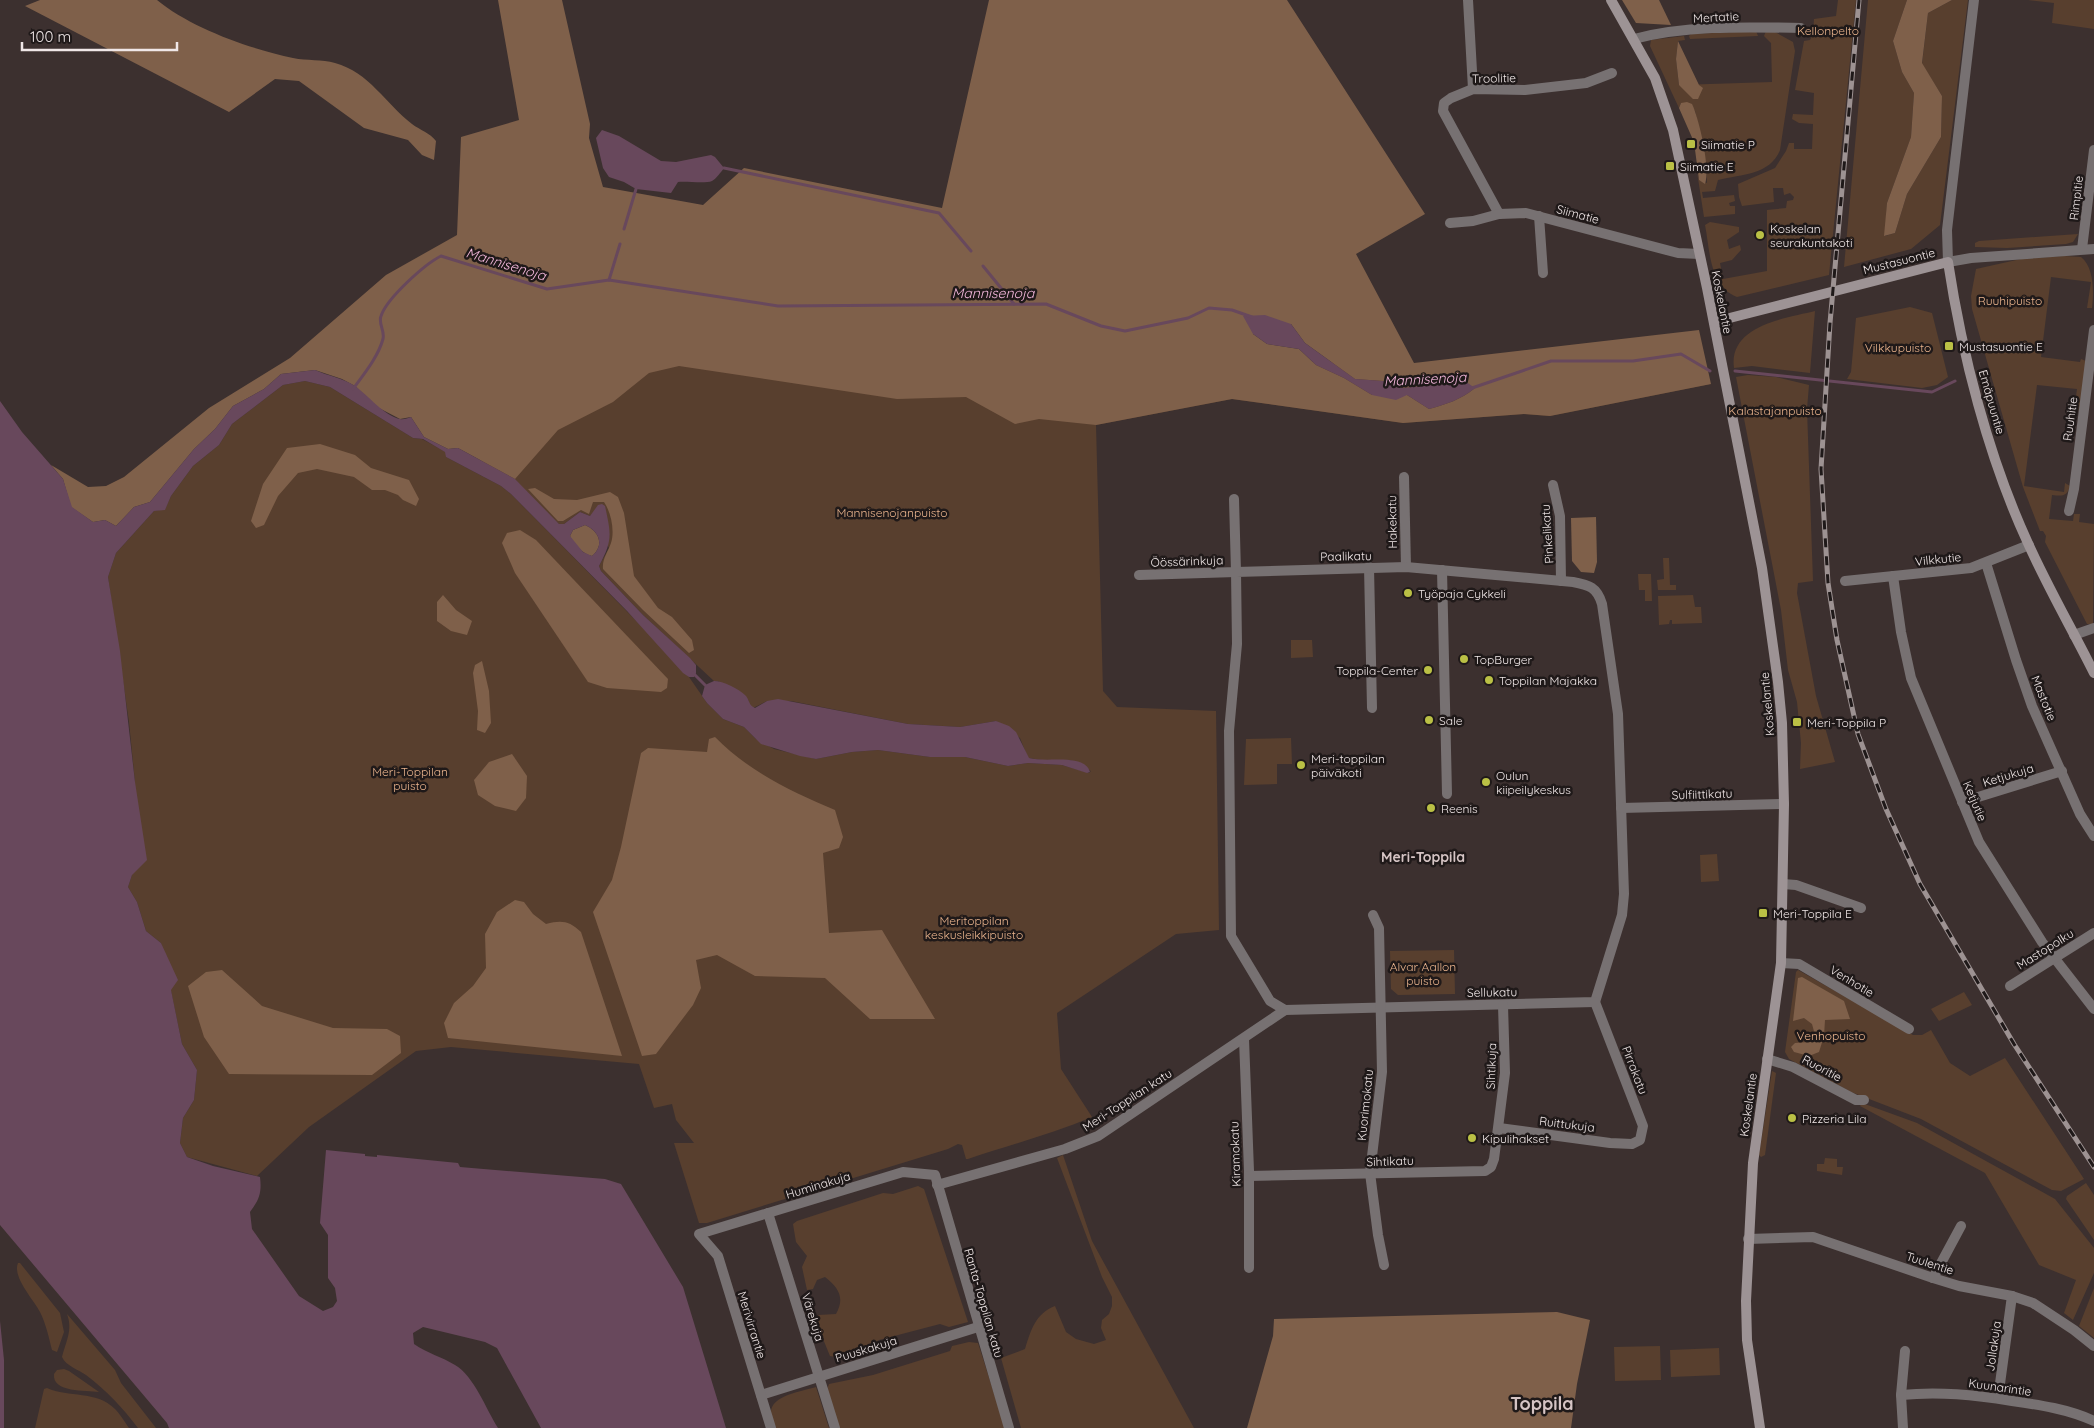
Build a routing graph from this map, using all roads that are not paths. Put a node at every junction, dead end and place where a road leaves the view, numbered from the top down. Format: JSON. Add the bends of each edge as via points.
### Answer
{"nodes":[{"id":1,"x":1468,"y":0,"type":"edge"},
{"id":2,"x":1611,"y":0,"type":"edge"},
{"id":3,"x":1974,"y":0,"type":"edge"},
{"id":4,"x":1801,"y":28,"type":"dead end"},
{"id":5,"x":1634,"y":39,"type":"junction"},
{"id":6,"x":1612,"y":73,"type":"dead end"},
{"id":7,"x":1473,"y":89,"type":"junction"},
{"id":8,"x":2094,"y":150,"type":"edge"},
{"id":9,"x":1499,"y":214,"type":"junction"},
{"id":10,"x":1539,"y":216,"type":"junction"},
{"id":11,"x":1450,"y":224,"type":"dead end"},
{"id":12,"x":2082,"y":249,"type":"junction"},
{"id":13,"x":2094,"y":249,"type":"edge"},
{"id":14,"x":1700,"y":254,"type":"junction"},
{"id":15,"x":1948,"y":262,"type":"junction"},
{"id":16,"x":1543,"y":273,"type":"dead end"},
{"id":17,"x":1714,"y":322,"type":"junction"},
{"id":18,"x":2094,"y":330,"type":"edge"},
{"id":19,"x":1404,"y":477,"type":"dead end"},
{"id":20,"x":1553,"y":484,"type":"dead end"},
{"id":21,"x":1234,"y":499,"type":"dead end"},
{"id":22,"x":2069,"y":511,"type":"dead end"},
{"id":23,"x":2029,"y":545,"type":"junction"},
{"id":24,"x":1986,"y":563,"type":"junction"},
{"id":25,"x":1369,"y":567,"type":"junction"},
{"id":26,"x":1406,"y":567,"type":"junction"},
{"id":27,"x":1442,"y":570,"type":"junction"},
{"id":28,"x":1236,"y":572,"type":"junction"},
{"id":29,"x":1138,"y":575,"type":"dead end"},
{"id":30,"x":1893,"y":576,"type":"junction"},
{"id":31,"x":1562,"y":581,"type":"junction"},
{"id":32,"x":1845,"y":581,"type":"dead end"},
{"id":33,"x":2094,"y":628,"type":"edge"},
{"id":34,"x":2074,"y":635,"type":"junction"},
{"id":35,"x":2094,"y":673,"type":"edge"},
{"id":36,"x":1372,"y":708,"type":"dead end"},
{"id":37,"x":2062,"y":771,"type":"junction"},
{"id":38,"x":1448,"y":794,"type":"dead end"},
{"id":39,"x":1962,"y":802,"type":"junction"},
{"id":40,"x":1784,"y":804,"type":"junction"},
{"id":41,"x":1621,"y":808,"type":"junction"},
{"id":42,"x":2094,"y":836,"type":"edge"},
{"id":43,"x":1783,"y":884,"type":"junction"},
{"id":44,"x":1861,"y":908,"type":"dead end"},
{"id":45,"x":1373,"y":915,"type":"dead end"},
{"id":46,"x":2094,"y":933,"type":"edge"},
{"id":47,"x":2054,"y":959,"type":"junction"},
{"id":48,"x":1781,"y":963,"type":"junction"},
{"id":49,"x":2010,"y":986,"type":"dead end"},
{"id":50,"x":1595,"y":1002,"type":"junction"},
{"id":51,"x":1503,"y":1005,"type":"junction"},
{"id":52,"x":1381,"y":1007,"type":"junction"},
{"id":53,"x":2094,"y":1009,"type":"edge"},
{"id":54,"x":1285,"y":1010,"type":"junction"},
{"id":55,"x":1909,"y":1029,"type":"dead end"},
{"id":56,"x":1244,"y":1039,"type":"junction"},
{"id":57,"x":1767,"y":1059,"type":"junction"},
{"id":58,"x":1864,"y":1100,"type":"dead end"},
{"id":59,"x":1499,"y":1128,"type":"junction"},
{"id":60,"x":1632,"y":1144,"type":"joint"},
{"id":61,"x":1370,"y":1174,"type":"junction"},
{"id":62,"x":1249,"y":1176,"type":"junction"},
{"id":63,"x":937,"y":1184,"type":"junction"},
{"id":64,"x":768,"y":1213,"type":"junction"},
{"id":65,"x":1961,"y":1226,"type":"dead end"},
{"id":66,"x":699,"y":1234,"type":"joint"},
{"id":67,"x":1748,"y":1238,"type":"junction"},
{"id":68,"x":1384,"y":1265,"type":"dead end"},
{"id":69,"x":1249,"y":1268,"type":"dead end"},
{"id":70,"x":1933,"y":1278,"type":"junction"},
{"id":71,"x":2012,"y":1296,"type":"junction"},
{"id":72,"x":978,"y":1328,"type":"junction"},
{"id":73,"x":2094,"y":1346,"type":"edge"},
{"id":74,"x":1905,"y":1351,"type":"dead end"},
{"id":75,"x":819,"y":1377,"type":"junction"},
{"id":76,"x":761,"y":1395,"type":"junction"},
{"id":77,"x":1901,"y":1395,"type":"junction"},
{"id":78,"x":1998,"y":1398,"type":"junction"},
{"id":79,"x":2094,"y":1421,"type":"edge"},
{"id":80,"x":771,"y":1428,"type":"edge"},
{"id":81,"x":835,"y":1428,"type":"edge"},
{"id":82,"x":1009,"y":1428,"type":"edge"},
{"id":83,"x":1760,"y":1428,"type":"edge"},
{"id":84,"x":1903,"y":1428,"type":"edge"}],
"edges":[{"from":1,"to":7,"type":"street"},
{"from":2,"to":5,"type":"main road","name":"Koskelantie"},
{"from":3,"to":15,"type":"street","name":"Emäpuuntie","via":[[1948,230]]},
{"from":4,"to":5,"type":"street","name":"Mertatie","via":[[1688,30]]},
{"from":5,"to":14,"type":"main road","name":"Koskelantie","via":[[1655,78],[1673,130]]},
{"from":6,"to":7,"type":"street","name":"Troolitie","via":[[1586,83],[1525,90]]},
{"from":7,"to":9,"type":"street","name":"Troolitie","via":[[1444,103],[1443,111]]},
{"from":8,"to":12,"type":"street","name":"Rimpitie"},
{"from":9,"to":10,"type":"street","name":"Siimatie"},
{"from":9,"to":11,"type":"street","name":"Siimatie"},
{"from":10,"to":14,"type":"street","name":"Siimatie","via":[[1678,253]]},
{"from":10,"to":16,"type":"street"},
{"from":12,"to":13,"type":"street","name":"Mustasuontie"},
{"from":12,"to":15,"type":"street","name":"Mustasuontie"},
{"from":14,"to":17,"type":"main road","name":"Koskelantie"},
{"from":15,"to":17,"type":"main road","name":"Mustasuontie"},
{"from":15,"to":23,"type":"main road","name":"Emäpuuntie","via":[[1970,372],[1997,464]]},
{"from":17,"to":40,"type":"main road","name":"Koskelantie","via":[[1773,639],[1782,724]]},
{"from":18,"to":22,"type":"street","name":"Ruuhitie"},
{"from":19,"to":26,"type":"street","name":"Hakekatu"},
{"from":20,"to":31,"type":"street","name":"Pinkelikatu","via":[[1560,516]]},
{"from":21,"to":28,"type":"street"},
{"from":23,"to":24,"type":"street","name":"Vilkkutie"},
{"from":23,"to":34,"type":"main road","name":"Emäpuuntie"},
{"from":24,"to":30,"type":"street","name":"Vilkkutie","via":[[1971,568]]},
{"from":24,"to":37,"type":"street","name":"Mastotie","via":[[2029,697]]},
{"from":25,"to":26,"type":"street","name":"Paalikatu"},
{"from":25,"to":28,"type":"street","name":"Paalikatu"},
{"from":25,"to":36,"type":"street"},
{"from":26,"to":27,"type":"street","name":"Paalikatu"},
{"from":27,"to":31,"type":"street","name":"Paalikatu"},
{"from":27,"to":38,"type":"street"},
{"from":28,"to":29,"type":"street","name":"Öössärinkuja"},
{"from":28,"to":54,"type":"street","via":[[1236,644],[1229,741],[1231,936],[1270,1001]]},
{"from":30,"to":32,"type":"street","name":"Vilkkutie"},
{"from":30,"to":39,"type":"street","name":"Ketjutie","via":[[1911,678]]},
{"from":31,"to":41,"type":"street","name":"Paalikatu","via":[[1591,586],[1600,599],[1618,714]]},
{"from":33,"to":34,"type":"street"},
{"from":34,"to":35,"type":"main road","name":"Emäpuuntie"},
{"from":37,"to":39,"type":"street","name":"Ketjukuja"},
{"from":37,"to":42,"type":"street","name":"Mastotie","via":[[2080,814]]},
{"from":39,"to":47,"type":"street","name":"Ketjutie","via":[[1979,842]]},
{"from":40,"to":41,"type":"street","name":"Sulfiittikatu"},
{"from":40,"to":43,"type":"main road","name":"Koskelantie"},
{"from":41,"to":50,"type":"street","via":[[1622,915]]},
{"from":43,"to":44,"type":"street","via":[[1796,884]]},
{"from":43,"to":48,"type":"main road","name":"Koskelantie"},
{"from":45,"to":52,"type":"street","name":"Kuorimokatu","via":[[1379,928]]},
{"from":46,"to":47,"type":"street","name":"Mastopolku"},
{"from":47,"to":49,"type":"street","name":"Mastopolku"},
{"from":47,"to":53,"type":"street","name":"Ketjutie"},
{"from":48,"to":55,"type":"street","name":"Venhotie","via":[[1799,964]]},
{"from":48,"to":57,"type":"main road","name":"Koskelantie"},
{"from":50,"to":51,"type":"street","name":"Sellukatu"},
{"from":50,"to":60,"type":"street","name":"Pirrakatu","via":[[1642,1126],[1640,1140]]},
{"from":51,"to":52,"type":"street","name":"Sellukatu"},
{"from":51,"to":59,"type":"street","name":"Sihtikuja","via":[[1505,1073]]},
{"from":52,"to":54,"type":"street","name":"Sellukatu"},
{"from":52,"to":61,"type":"street","name":"Kuorimokatu","via":[[1382,1072]]},
{"from":54,"to":56,"type":"street","name":"Meri-Toppilan katu"},
{"from":56,"to":62,"type":"street","name":"Kiramokatu"},
{"from":56,"to":63,"type":"street","name":"Meri-Toppilan katu","via":[[1086,1142]]},
{"from":57,"to":58,"type":"street","name":"Ruoritie","via":[[1785,1063],[1856,1100]]},
{"from":57,"to":67,"type":"main road","name":"Koskelantie","via":[[1753,1163]]},
{"from":59,"to":60,"type":"street","name":"Ruittukuja"},
{"from":59,"to":61,"type":"street","name":"Sihtikatu","via":[[1494,1159],[1491,1167],[1485,1170]]},
{"from":61,"to":62,"type":"street","name":"Sihtikatu"},
{"from":61,"to":68,"type":"street","name":"Kuorimokatu"},
{"from":62,"to":69,"type":"street","name":"Kiramokatu"},
{"from":63,"to":64,"type":"street","name":"Huminakuja","via":[[934,1174],[903,1172]]},
{"from":63,"to":72,"type":"street","name":"Ranta-Toppilan katu"},
{"from":64,"to":66,"type":"street","name":"Huminakuja"},
{"from":64,"to":75,"type":"street","name":"Värekuja"},
{"from":65,"to":70,"type":"street"},
{"from":66,"to":76,"type":"street","name":"Merivirrantie","via":[[718,1256]]},
{"from":67,"to":70,"type":"street","name":"Tuulentie","via":[[1813,1238]]},
{"from":67,"to":83,"type":"main road","name":"Koskelantie","via":[[1747,1340]]},
{"from":70,"to":71,"type":"street","name":"Tuulentie"},
{"from":71,"to":73,"type":"street","name":"Tuulentie","via":[[2033,1303]]},
{"from":71,"to":78,"type":"street","name":"Jollakuja"},
{"from":72,"to":75,"type":"street","name":"Puuskakuja"},
{"from":72,"to":82,"type":"street","name":"Ranta-Toppilan katu"},
{"from":74,"to":77,"type":"street"},
{"from":75,"to":76,"type":"street","name":"Puuskakuja"},
{"from":75,"to":81,"type":"street","name":"Värekuja"},
{"from":76,"to":80,"type":"street","name":"Merivirrantie"},
{"from":77,"to":78,"type":"street","name":"Kuunarintie","via":[[1942,1392]]},
{"from":77,"to":84,"type":"street"},
{"from":78,"to":79,"type":"street","name":"Kuunarintie","via":[[2052,1407]]}]}
